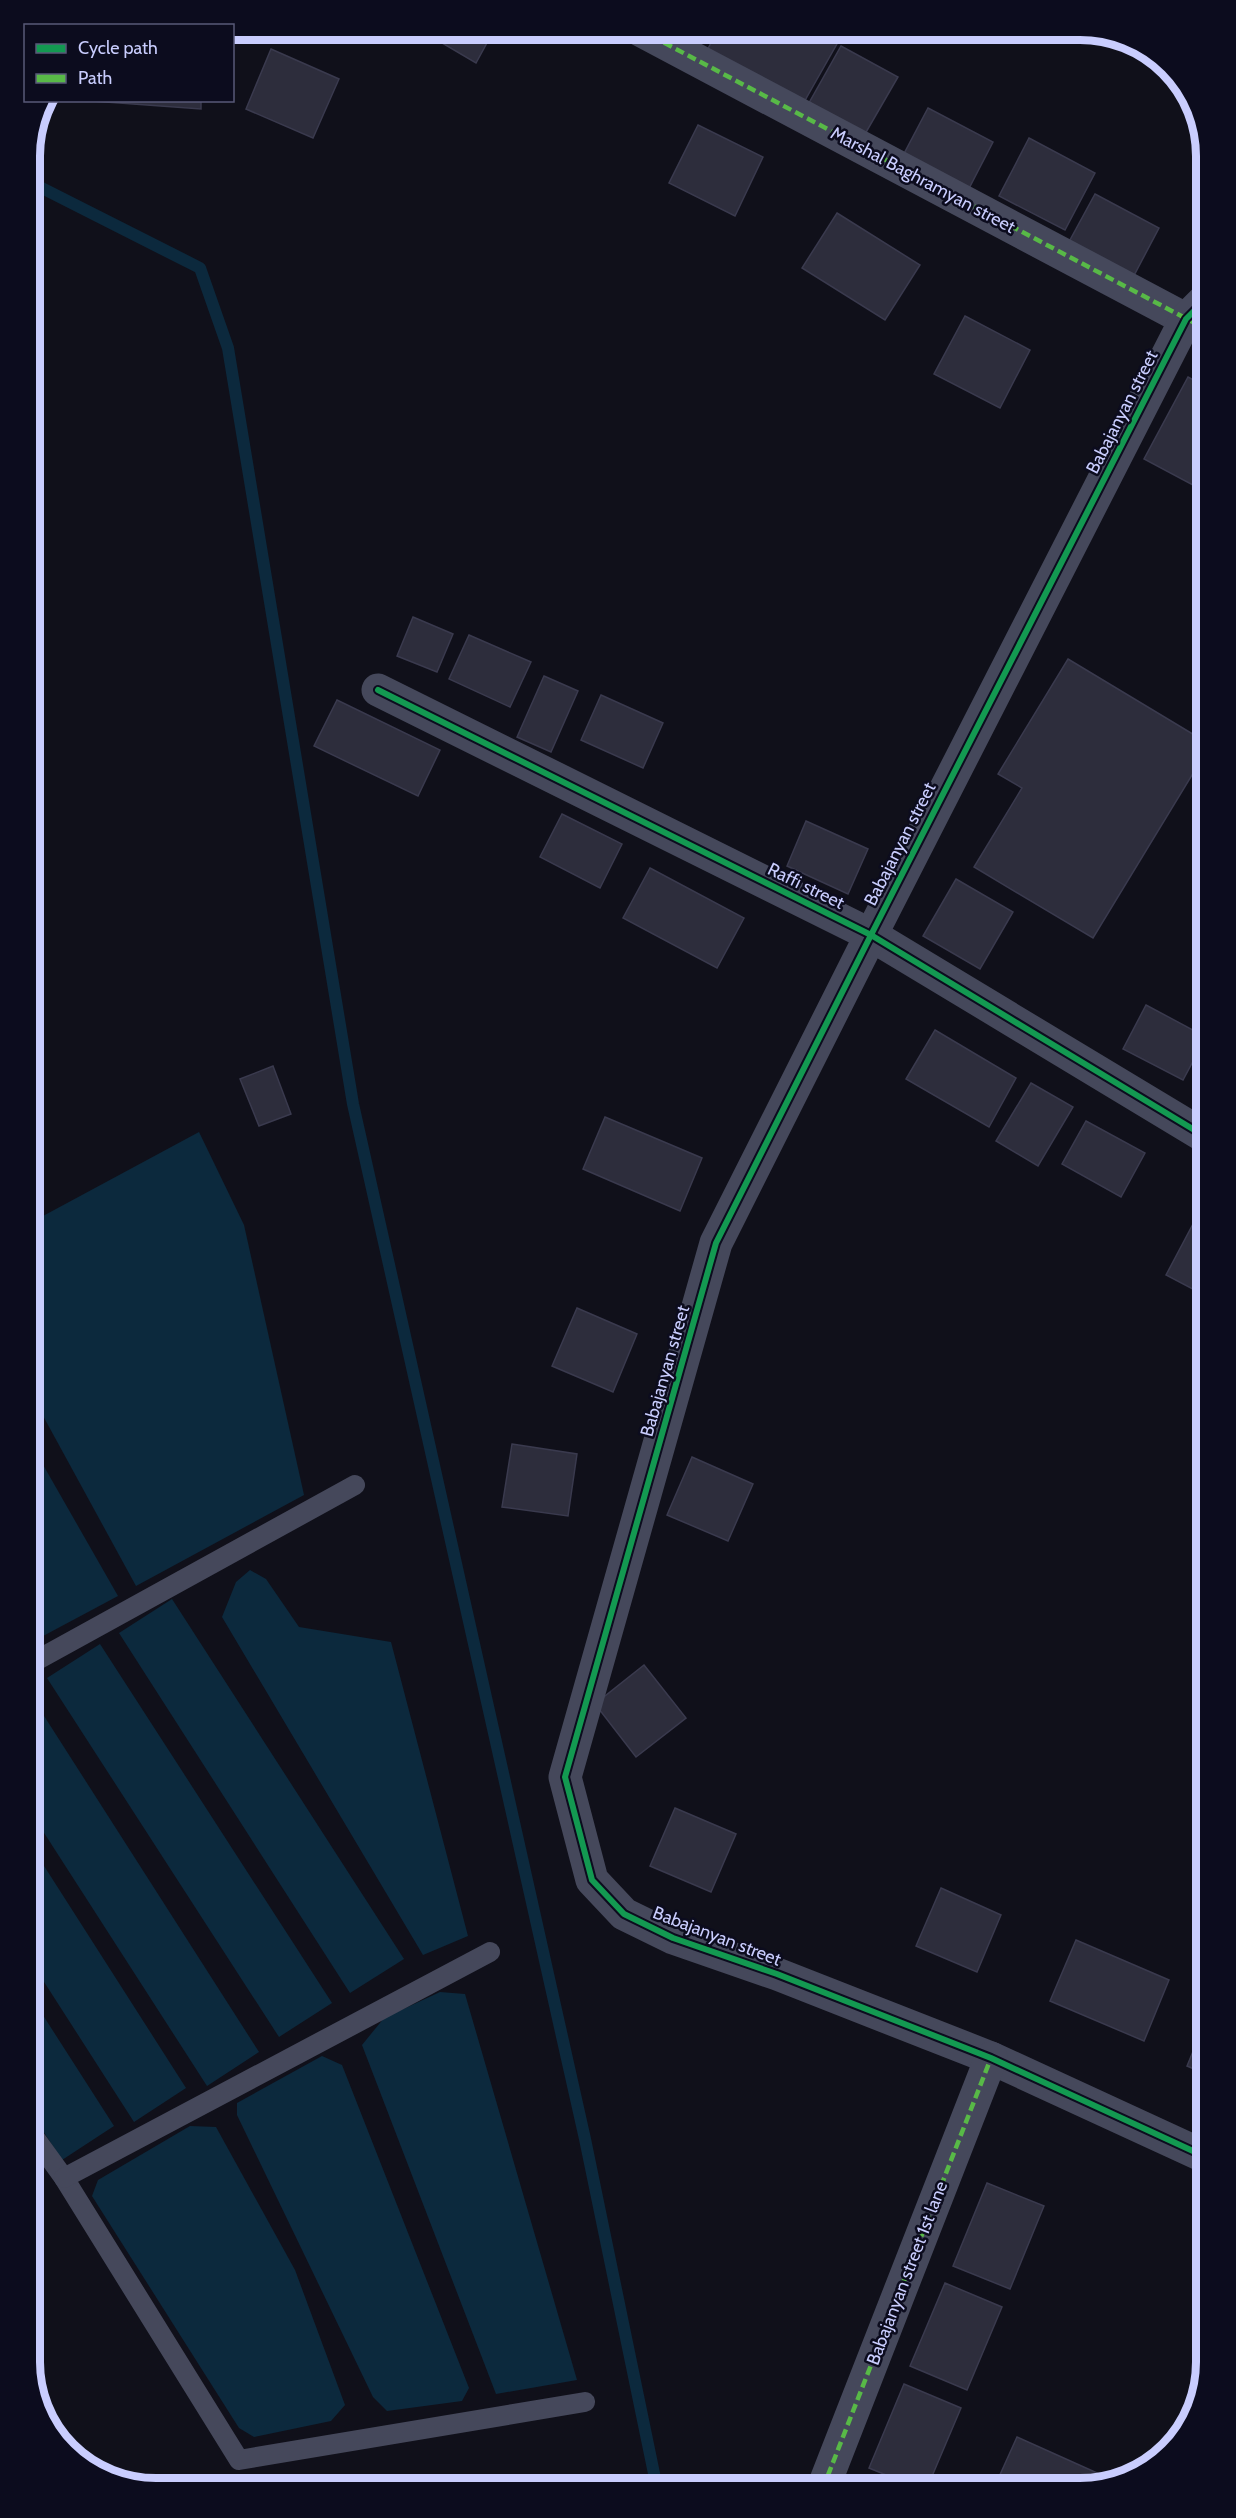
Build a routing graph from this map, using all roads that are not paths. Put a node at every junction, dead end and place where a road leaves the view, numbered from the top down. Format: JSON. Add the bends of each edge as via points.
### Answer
{"nodes":[{"id":1,"x":662,"y":41,"type":"edge"},
{"id":2,"x":1196,"y":314,"type":"edge"},
{"id":3,"x":1196,"y":322,"type":"edge"},
{"id":4,"x":378,"y":690,"type":"dead end"},
{"id":5,"x":871,"y":935,"type":"junction"},
{"id":6,"x":1196,"y":1131,"type":"edge"},
{"id":7,"x":355,"y":1485,"type":"dead end"},
{"id":8,"x":40,"y":1658,"type":"edge"},
{"id":9,"x":490,"y":1952,"type":"dead end"},
{"id":10,"x":991,"y":2058,"type":"junction"},
{"id":11,"x":40,"y":2145,"type":"edge"},
{"id":12,"x":1196,"y":2152,"type":"edge"},
{"id":13,"x":64,"y":2178,"type":"junction"},
{"id":14,"x":585,"y":2402,"type":"dead end"},
{"id":15,"x":827,"y":2478,"type":"edge"}],
"edges":[{"from":1,"to":2,"type":"street","name":"Marshal Baghramyan street"},
{"from":3,"to":5,"type":"street","name":"Babajanyan street"},
{"from":4,"to":5,"type":"street","name":"Raffi street"},
{"from":5,"to":6,"type":"street","name":"Raffi street"},
{"from":5,"to":10,"type":"street","name":"Babajanyan street","via":[[716,1243],[566,1777],[592,1881],[624,1914],[673,1938],[777,1974]]},
{"from":7,"to":8,"type":"lane"},
{"from":9,"to":13,"type":"lane"},
{"from":10,"to":12,"type":"street","name":"Babajanyan street"},
{"from":10,"to":15,"type":"street","name":"Babajanyan street 1st lane"},
{"from":11,"to":13,"type":"lane"},
{"from":13,"to":14,"type":"lane","via":[[239,2460]]}]}
